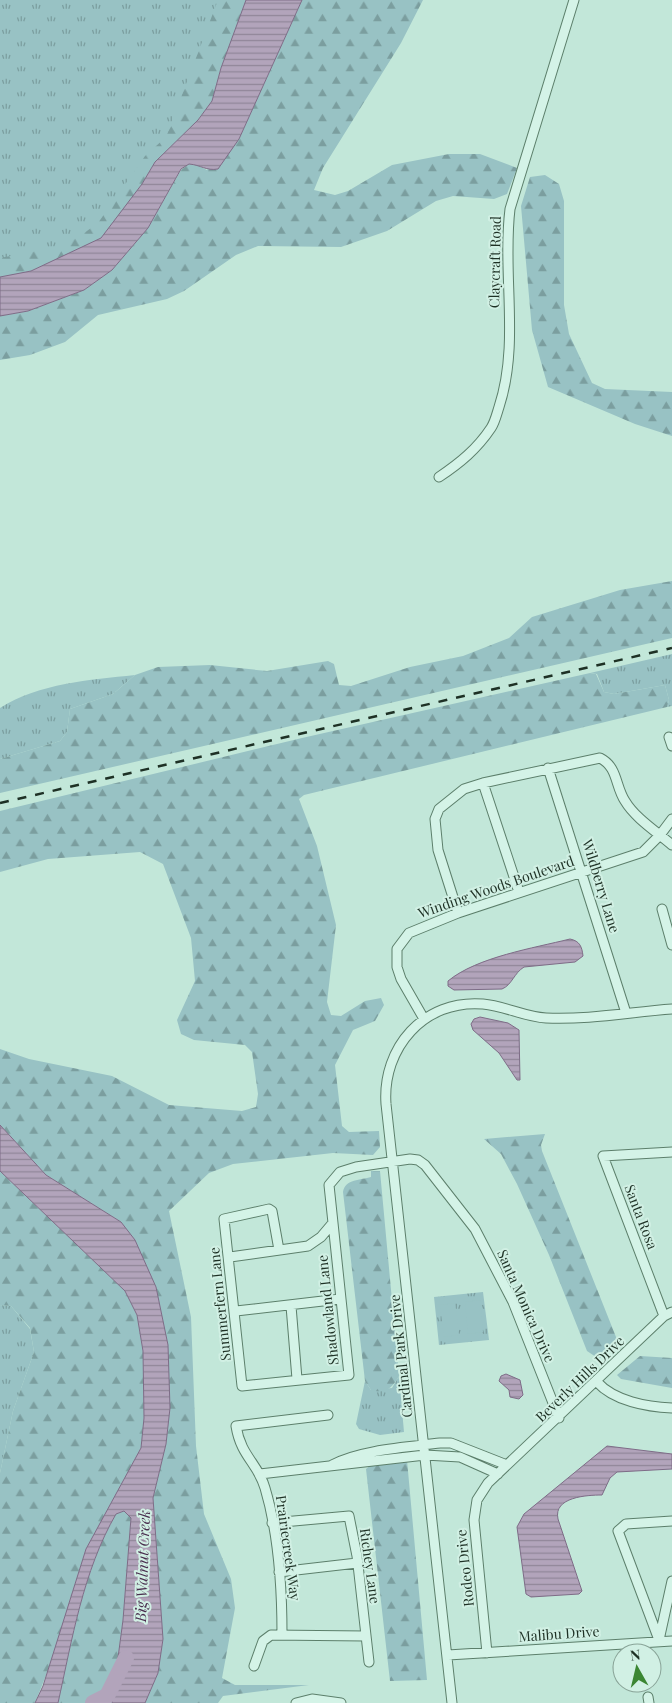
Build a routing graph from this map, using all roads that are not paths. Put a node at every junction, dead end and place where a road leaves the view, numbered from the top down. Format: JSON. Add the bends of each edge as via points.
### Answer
{"nodes":[{"id":1,"x":574,"y":0,"type":"edge"},
{"id":2,"x":439,"y":477,"type":"dead end"},
{"id":3,"x":548,"y":768,"type":"junction"},
{"id":4,"x":483,"y":783,"type":"junction"},
{"id":5,"x":672,"y":819,"type":"edge"},
{"id":6,"x":660,"y":835,"type":"junction"},
{"id":7,"x":672,"y":845,"type":"edge"},
{"id":8,"x":583,"y":872,"type":"junction"},
{"id":9,"x":519,"y":892,"type":"junction"},
{"id":10,"x":662,"y":909,"type":"dead end"},
{"id":11,"x":458,"y":913,"type":"junction"},
{"id":12,"x":672,"y":945,"type":"edge"},
{"id":13,"x":672,"y":1009,"type":"edge"},
{"id":14,"x":626,"y":1013,"type":"junction"},
{"id":15,"x":424,"y":1019,"type":"junction"},
{"id":16,"x":672,"y":1152,"type":"edge"},
{"id":17,"x":394,"y":1160,"type":"junction"},
{"id":18,"x":332,"y":1224,"type":"junction"},
{"id":19,"x":279,"y":1250,"type":"junction"},
{"id":20,"x":230,"y":1257,"type":"junction"},
{"id":21,"x":340,"y":1299,"type":"junction"},
{"id":22,"x":291,"y":1306,"type":"junction"},
{"id":23,"x":236,"y":1311,"type":"junction"},
{"id":24,"x":668,"y":1314,"type":"edge"},
{"id":25,"x":297,"y":1380,"type":"junction"},
{"id":26,"x":597,"y":1382,"type":"junction"},
{"id":27,"x":242,"y":1386,"type":"joint"},
{"id":28,"x":672,"y":1408,"type":"edge"},
{"id":29,"x":328,"y":1415,"type":"dead end"},
{"id":30,"x":558,"y":1418,"type":"junction"},
{"id":31,"x":424,"y":1450,"type":"junction"},
{"id":32,"x":507,"y":1465,"type":"junction"},
{"id":33,"x":260,"y":1474,"type":"junction"},
{"id":34,"x":498,"y":1474,"type":"junction"},
{"id":35,"x":488,"y":1483,"type":"joint"},
{"id":36,"x":672,"y":1520,"type":"edge"},
{"id":37,"x":272,"y":1523,"type":"junction"},
{"id":38,"x":358,"y":1563,"type":"junction"},
{"id":39,"x":279,"y":1572,"type":"junction"},
{"id":40,"x":672,"y":1581,"type":"edge"},
{"id":41,"x":282,"y":1634,"type":"junction"},
{"id":42,"x":365,"y":1636,"type":"junction"},
{"id":43,"x":659,"y":1640,"type":"junction"},
{"id":44,"x":672,"y":1641,"type":"edge"},
{"id":45,"x":487,"y":1653,"type":"junction"},
{"id":46,"x":448,"y":1655,"type":"junction"},
{"id":47,"x":369,"y":1662,"type":"dead end"},
{"id":48,"x":254,"y":1666,"type":"dead end"},
{"id":49,"x":297,"y":1702,"type":"edge"},
{"id":50,"x":341,"y":1703,"type":"edge"},
{"id":51,"x":452,"y":1703,"type":"edge"}],
"edges":[{"from":1,"to":2,"type":"street","name":"Claycraft Road","via":[[510,209],[506,384],[492,427],[466,459]]},
{"from":3,"to":4,"type":"street"},
{"from":3,"to":6,"type":"street","via":[[600,758],[608,762],[625,801]]},
{"from":3,"to":8,"type":"street","name":"Wildberry Lane"},
{"from":4,"to":9,"type":"street"},
{"from":4,"to":11,"type":"street","via":[[464,789],[439,809],[435,819],[438,850]]},
{"from":5,"to":6,"type":"street","name":"Winding Woods Boulevard"},
{"from":6,"to":7,"type":"street"},
{"from":6,"to":8,"type":"street","name":"Winding Woods Boulevard","via":[[643,852]]},
{"from":8,"to":9,"type":"street","name":"Winding Woods Boulevard"},
{"from":8,"to":14,"type":"street","name":"Wildberry Lane"},
{"from":9,"to":11,"type":"street","name":"Winding Woods Boulevard"},
{"from":10,"to":12,"type":"street"},
{"from":11,"to":15,"type":"street","name":"Winding Woods Boulevard","via":[[415,928],[403,938],[397,949],[401,979]]},
{"from":13,"to":14,"type":"street"},
{"from":14,"to":15,"type":"street","via":[[545,1018],[474,1004],[454,1006]]},
{"from":15,"to":17,"type":"street","name":"Cardinal Park Drive","via":[[403,1039],[387,1076],[386,1104]]},
{"from":16,"to":24,"type":"street","name":"Santa Rosa","via":[[603,1156]]},
{"from":17,"to":18,"type":"street","name":"Santa Monica Drive","via":[[351,1169],[335,1176],[330,1186]]},
{"from":17,"to":30,"type":"street","name":"Santa Monica Drive","via":[[418,1160],[425,1165],[475,1229],[513,1302]]},
{"from":17,"to":31,"type":"street","name":"Cardinal Park Drive"},
{"from":18,"to":19,"type":"street","via":[[308,1246]]},
{"from":18,"to":21,"type":"street","name":"Shadowland Lane"},
{"from":19,"to":20,"type":"street"},
{"from":19,"to":20,"type":"street","name":"Summerfern Lane","via":[[272,1211],[264,1208],[224,1219]]},
{"from":20,"to":23,"type":"street","name":"Summerfern Lane"},
{"from":21,"to":22,"type":"street"},
{"from":21,"to":25,"type":"street","name":"Shadowland Lane","via":[[349,1375]]},
{"from":22,"to":23,"type":"street"},
{"from":22,"to":25,"type":"street"},
{"from":23,"to":27,"type":"street","name":"Summerfern Lane"},
{"from":24,"to":26,"type":"street","name":"Beverly Hills Drive"},
{"from":25,"to":27,"type":"street","name":"Shadowland Lane"},
{"from":26,"to":28,"type":"street","via":[[604,1390],[630,1402]]},
{"from":26,"to":30,"type":"street","name":"Beverly Hills Drive"},
{"from":29,"to":33,"type":"street","name":"Prairiecreek Way","via":[[236,1426],[242,1450]]},
{"from":30,"to":32,"type":"street","name":"Beverly Hills Drive"},
{"from":31,"to":32,"type":"street","via":[[451,1443]]},
{"from":31,"to":33,"type":"street","via":[[368,1452],[326,1468]]},
{"from":31,"to":34,"type":"street","via":[[460,1456]]},
{"from":31,"to":46,"type":"street","name":"Cardinal Park Drive"},
{"from":32,"to":34,"type":"street","name":"Beverly Hills Drive"},
{"from":33,"to":37,"type":"street","name":"Prairiecreek Way"},
{"from":34,"to":35,"type":"street","name":"Beverly Hills Drive"},
{"from":35,"to":45,"type":"street","name":"Rodeo Drive","via":[[477,1500],[474,1520]]},
{"from":36,"to":43,"type":"street","via":[[626,1524],[618,1531]]},
{"from":37,"to":38,"type":"street","name":"Richey Lane","via":[[349,1516]]},
{"from":37,"to":39,"type":"street","name":"Prairiecreek Way"},
{"from":38,"to":39,"type":"street"},
{"from":38,"to":42,"type":"street","name":"Richey Lane"},
{"from":39,"to":41,"type":"street","name":"Prairiecreek Way"},
{"from":40,"to":43,"type":"street"},
{"from":41,"to":42,"type":"street"},
{"from":41,"to":48,"type":"street","via":[[266,1637]]},
{"from":42,"to":47,"type":"street","name":"Richey Lane"},
{"from":43,"to":44,"type":"street","name":"Malibu Drive"},
{"from":43,"to":45,"type":"street","name":"Malibu Drive"},
{"from":45,"to":46,"type":"street","name":"Malibu Drive"},
{"from":46,"to":51,"type":"street","name":"Cardinal Park Drive"},
{"from":49,"to":50,"type":"street","via":[[312,1699]]}]}
